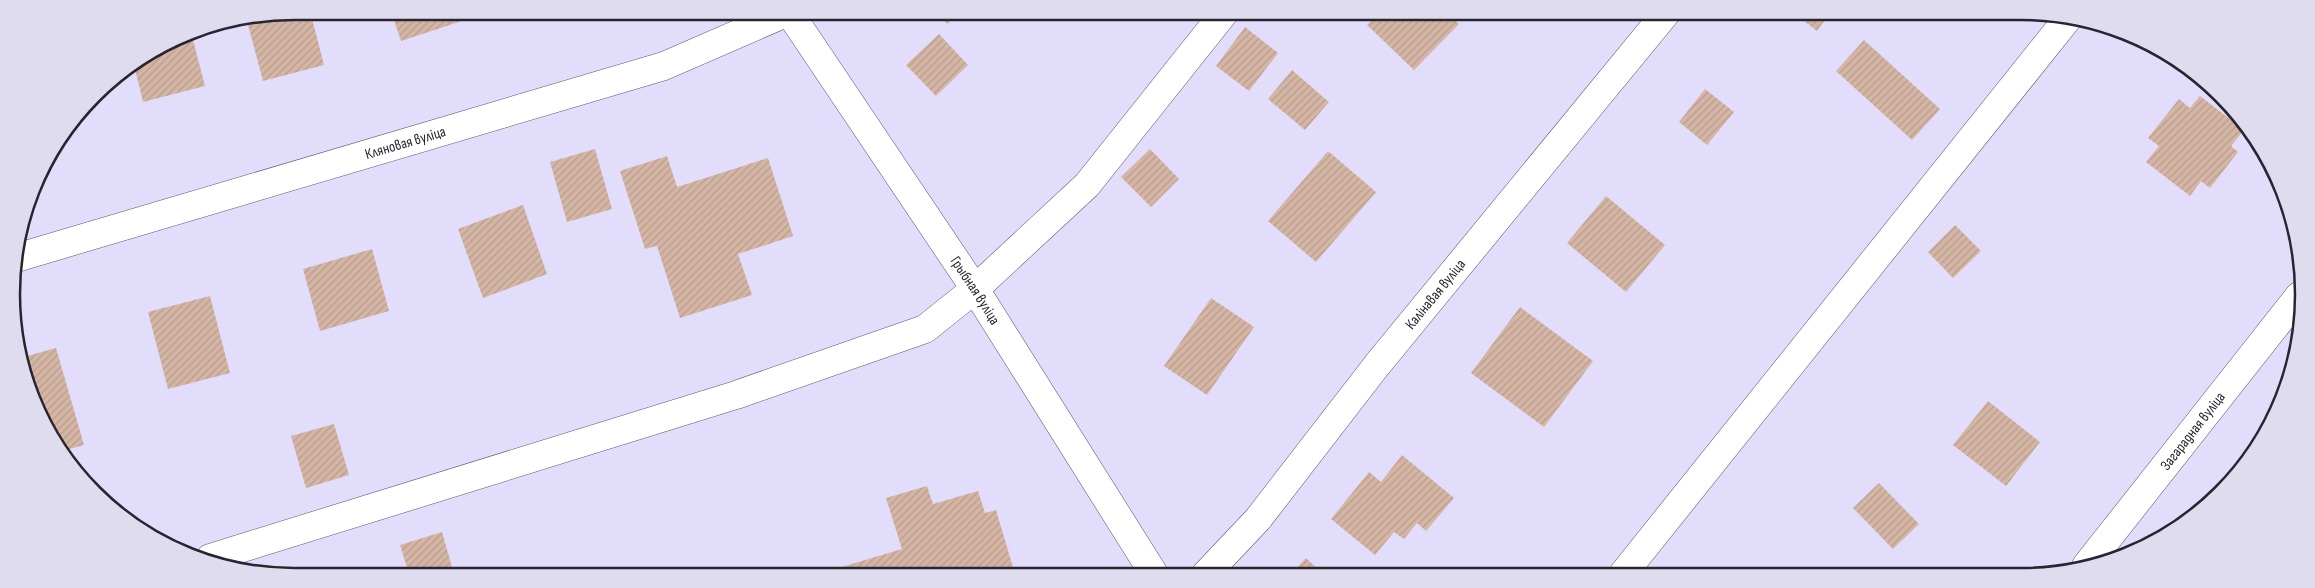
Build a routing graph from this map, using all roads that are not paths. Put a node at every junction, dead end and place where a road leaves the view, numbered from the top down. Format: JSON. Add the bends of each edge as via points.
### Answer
{"nodes":[{"id":1,"x":770,"y":20,"type":"edge"},
{"id":2,"x":793,"y":20,"type":"edge"},
{"id":3,"x":1218,"y":20,"type":"edge"},
{"id":4,"x":1660,"y":20,"type":"edge"},
{"id":5,"x":2064,"y":23,"type":"edge"},
{"id":6,"x":22,"y":256,"type":"edge"},
{"id":7,"x":975,"y":289,"type":"junction"},
{"id":8,"x":2295,"y":302,"type":"edge"},
{"id":9,"x":215,"y":556,"type":"edge"},
{"id":10,"x":2091,"y":559,"type":"edge"},
{"id":11,"x":1150,"y":568,"type":"edge"},
{"id":12,"x":1212,"y":568,"type":"edge"},
{"id":13,"x":1628,"y":568,"type":"edge"}],
"edges":[{"from":1,"to":6,"type":"street","name":"Кляновая вуліца","via":[[664,66]]},
{"from":2,"to":7,"type":"street","name":"Грыбная вуліца"},
{"from":3,"to":7,"type":"street","via":[[1087,185]]},
{"from":4,"to":12,"type":"street","name":"Калінавая вуліца","via":[[1377,366],[1258,519]]},
{"from":5,"to":13,"type":"street"},
{"from":7,"to":9,"type":"street","via":[[925,329],[736,395]]},
{"from":7,"to":11,"type":"street","name":"Грыбная вуліца"},
{"from":8,"to":10,"type":"street","name":"Загарадная вуліца"}]}
